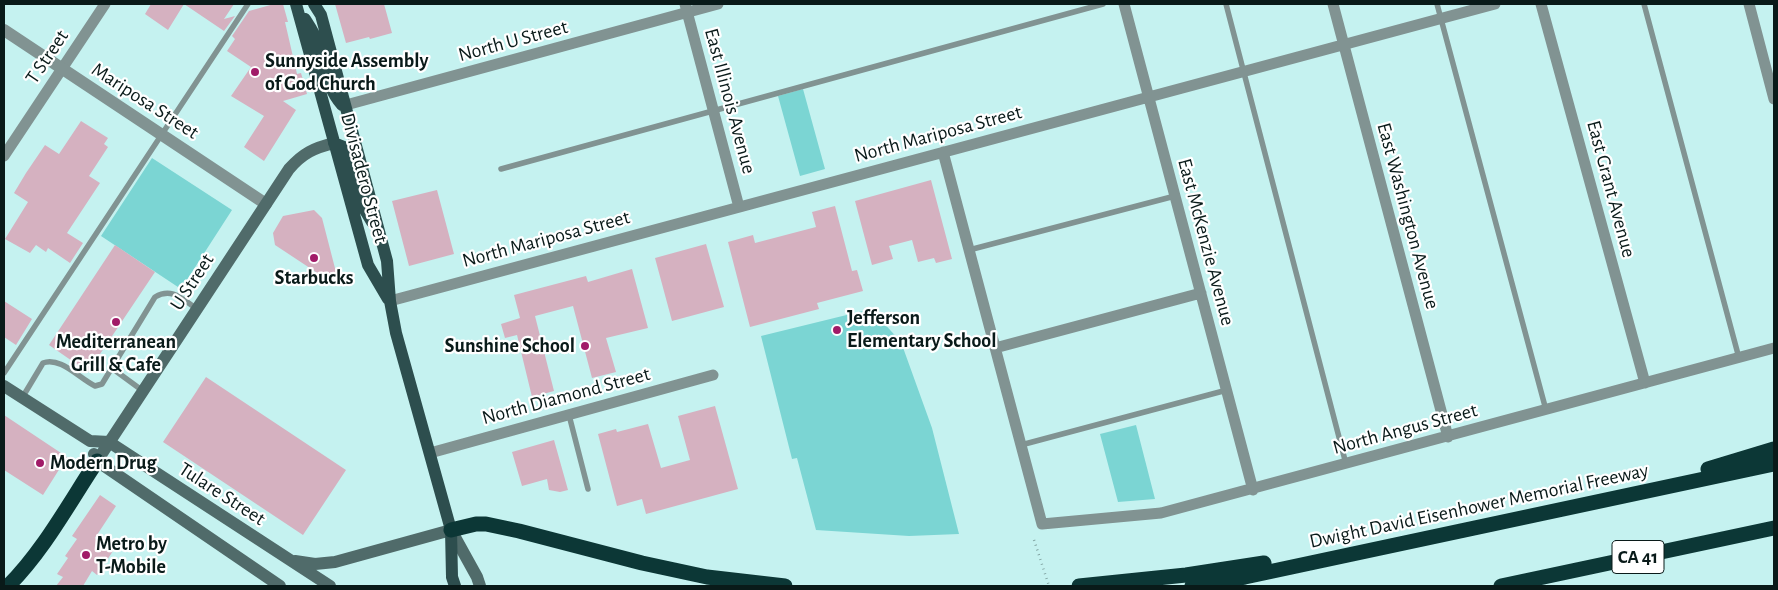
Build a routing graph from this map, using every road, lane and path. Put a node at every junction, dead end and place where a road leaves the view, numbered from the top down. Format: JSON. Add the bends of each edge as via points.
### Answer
{"nodes":[{"id":1,"x":105,"y":4,"type":"edge"},
{"id":2,"x":248,"y":4,"type":"edge"},
{"id":3,"x":296,"y":4,"type":"edge"},
{"id":4,"x":718,"y":4,"type":"edge"},
{"id":5,"x":1104,"y":4,"type":"edge"},
{"id":6,"x":1124,"y":4,"type":"edge"},
{"id":7,"x":1226,"y":4,"type":"edge"},
{"id":8,"x":1333,"y":4,"type":"edge"},
{"id":9,"x":1437,"y":4,"type":"edge"},
{"id":10,"x":1495,"y":4,"type":"edge"},
{"id":11,"x":1540,"y":4,"type":"edge"},
{"id":12,"x":1644,"y":4,"type":"edge"},
{"id":13,"x":1749,"y":4,"type":"edge"},
{"id":14,"x":318,"y":7,"type":"edge"},
{"id":15,"x":687,"y":8,"type":"edge"},
{"id":16,"x":1441,"y":18,"type":"junction"},
{"id":17,"x":4,"y":30,"type":"edge"},
{"id":18,"x":1344,"y":44,"type":"junction"},
{"id":19,"x":62,"y":69,"type":"junction"},
{"id":20,"x":1244,"y":71,"type":"junction"},
{"id":21,"x":1148,"y":97,"type":"junction"},
{"id":22,"x":1774,"y":99,"type":"edge"},
{"id":23,"x":346,"y":105,"type":"junction"},
{"id":24,"x":713,"y":111,"type":"junction"},
{"id":25,"x":162,"y":134,"type":"junction"},
{"id":26,"x":334,"y":143,"type":"junction"},
{"id":27,"x":943,"y":152,"type":"junction"},
{"id":28,"x":4,"y":156,"type":"edge"},
{"id":29,"x":501,"y":169,"type":"dead end"},
{"id":30,"x":1175,"y":196,"type":"junction"},
{"id":31,"x":266,"y":204,"type":"junction"},
{"id":32,"x":739,"y":207,"type":"junction"},
{"id":33,"x":380,"y":237,"type":"junction"},
{"id":34,"x":969,"y":250,"type":"junction"},
{"id":35,"x":1201,"y":294,"type":"junction"},
{"id":36,"x":390,"y":301,"type":"junction"},
{"id":37,"x":197,"y":309,"type":"junction"},
{"id":38,"x":995,"y":348,"type":"junction"},
{"id":39,"x":1774,"y":348,"type":"edge"},
{"id":40,"x":1739,"y":358,"type":"junction"},
{"id":41,"x":112,"y":369,"type":"junction"},
{"id":42,"x":4,"y":373,"type":"edge"},
{"id":43,"x":713,"y":375,"type":"dead end"},
{"id":44,"x":1644,"y":384,"type":"junction"},
{"id":45,"x":4,"y":386,"type":"edge"},
{"id":46,"x":1226,"y":390,"type":"junction"},
{"id":47,"x":143,"y":391,"type":"junction"},
{"id":48,"x":22,"y":398,"type":"junction"},
{"id":49,"x":1546,"y":410,"type":"junction"},
{"id":50,"x":569,"y":415,"type":"junction"},
{"id":51,"x":1448,"y":437,"type":"junction"},
{"id":52,"x":90,"y":441,"type":"junction"},
{"id":53,"x":109,"y":442,"type":"junction"},
{"id":54,"x":1021,"y":445,"type":"junction"},
{"id":55,"x":1774,"y":449,"type":"edge"},
{"id":56,"x":430,"y":453,"type":"junction"},
{"id":57,"x":97,"y":461,"type":"junction"},
{"id":58,"x":1774,"y":464,"type":"edge"},
{"id":59,"x":1346,"y":465,"type":"junction"},
{"id":60,"x":588,"y":489,"type":"dead end"},
{"id":61,"x":1253,"y":490,"type":"junction"},
{"id":62,"x":1621,"y":496,"type":"junction"},
{"id":63,"x":1774,"y":528,"type":"edge"},
{"id":64,"x":451,"y":530,"type":"junction"},
{"id":65,"x":1450,"y":533,"type":"junction"},
{"id":66,"x":1034,"y":540,"type":"dead end"},
{"id":67,"x":285,"y":558,"type":"junction"},
{"id":68,"x":478,"y":581,"type":"edge"},
{"id":69,"x":454,"y":582,"type":"edge"},
{"id":70,"x":328,"y":585,"type":"edge"},
{"id":71,"x":8,"y":586,"type":"edge"},
{"id":72,"x":280,"y":586,"type":"edge"},
{"id":73,"x":785,"y":586,"type":"edge"},
{"id":74,"x":1049,"y":586,"type":"edge"},
{"id":75,"x":1079,"y":586,"type":"edge"},
{"id":76,"x":1192,"y":586,"type":"edge"},
{"id":77,"x":1501,"y":586,"type":"edge"}],
"edges":[{"from":1,"to":19,"type":"street","name":"T Street"},
{"from":2,"to":25,"type":"lane"},
{"from":3,"to":23,"type":"main road","via":[[315,36],[331,89],[342,105]]},
{"from":3,"to":26,"type":"main road","name":"Divisadero Street"},
{"from":4,"to":15,"type":"street","name":"North U Street"},
{"from":5,"to":24,"type":"lane"},
{"from":6,"to":21,"type":"street","name":"East McKenzie Avenue"},
{"from":7,"to":20,"type":"lane"},
{"from":8,"to":18,"type":"street","name":"East Washington Avenue"},
{"from":9,"to":16,"type":"lane"},
{"from":10,"to":16,"type":"street","name":"North Mariposa Street"},
{"from":11,"to":44,"type":"street","name":"East Grant Avenue"},
{"from":12,"to":40,"type":"lane"},
{"from":13,"to":22,"type":"street"},
{"from":14,"to":23,"type":"main road","name":"Divisadero Street"},
{"from":15,"to":23,"type":"street","name":"North U Street"},
{"from":15,"to":24,"type":"street","name":"East Illinois Avenue"},
{"from":16,"to":18,"type":"street","name":"North Mariposa Street"},
{"from":16,"to":49,"type":"lane"},
{"from":17,"to":19,"type":"street","name":"Mariposa Street"},
{"from":18,"to":20,"type":"street","name":"North Mariposa Street"},
{"from":18,"to":51,"type":"street","name":"East Washington Avenue"},
{"from":19,"to":25,"type":"street","name":"Mariposa Street"},
{"from":19,"to":28,"type":"street","name":"T Street"},
{"from":20,"to":21,"type":"street","name":"North Mariposa Street"},
{"from":20,"to":59,"type":"lane"},
{"from":21,"to":27,"type":"street","name":"North Mariposa Street"},
{"from":21,"to":30,"type":"street","name":"East McKenzie Avenue"},
{"from":23,"to":33,"type":"main road","name":"Divisadero Street"},
{"from":24,"to":29,"type":"lane"},
{"from":24,"to":32,"type":"street","name":"East Illinois Avenue"},
{"from":25,"to":31,"type":"street","name":"Mariposa Street"},
{"from":25,"to":42,"type":"lane"},
{"from":26,"to":31,"type":"main road","name":"U Street","via":[[298,159]]},
{"from":26,"to":33,"type":"main road","via":[[347,152],[360,200]]},
{"from":26,"to":36,"type":"main road","name":"Divisadero Street","via":[[368,265]]},
{"from":27,"to":32,"type":"street","name":"North Mariposa Street"},
{"from":27,"to":34,"type":"street"},
{"from":30,"to":34,"type":"lane"},
{"from":30,"to":35,"type":"street","name":"East McKenzie Avenue"},
{"from":31,"to":37,"type":"main road","name":"U Street"},
{"from":32,"to":36,"type":"street","name":"North Mariposa Street"},
{"from":33,"to":36,"type":"main road","name":"Divisadero Street","via":[[387,261]]},
{"from":34,"to":38,"type":"street"},
{"from":35,"to":38,"type":"street"},
{"from":35,"to":46,"type":"street","name":"East McKenzie Avenue"},
{"from":36,"to":56,"type":"main road","name":"Divisadero Street"},
{"from":37,"to":41,"type":"lane","via":[[172,293],[155,296]]},
{"from":37,"to":47,"type":"main road","name":"U Street"},
{"from":38,"to":54,"type":"street"},
{"from":39,"to":40,"type":"street","name":"North Angus Street"},
{"from":40,"to":44,"type":"street","name":"North Angus Street"},
{"from":41,"to":47,"type":"lane"},
{"from":41,"to":48,"type":"lane","via":[[102,384],[95,386],[49,360],[43,363]]},
{"from":43,"to":50,"type":"street","name":"North Diamond Street"},
{"from":44,"to":49,"type":"street","name":"North Angus Street"},
{"from":45,"to":48,"type":"main road"},
{"from":46,"to":54,"type":"lane"},
{"from":46,"to":61,"type":"street","name":"East McKenzie Avenue"},
{"from":47,"to":53,"type":"main road","name":"U Street"},
{"from":48,"to":52,"type":"main road"},
{"from":49,"to":51,"type":"street","name":"North Angus Street"},
{"from":50,"to":56,"type":"street","name":"North Diamond Street"},
{"from":50,"to":60,"type":"lane"},
{"from":51,"to":59,"type":"street","name":"North Angus Street"},
{"from":52,"to":53,"type":"main road"},
{"from":52,"to":57,"type":"main road"},
{"from":53,"to":57,"type":"main road","name":"U Street"},
{"from":53,"to":67,"type":"main road","name":"Tulare Street"},
{"from":54,"to":61,"type":"street","name":"North Angus Street","via":[[1042,524],[1161,513]]},
{"from":55,"to":62,"type":"highway"},
{"from":56,"to":64,"type":"main road","name":"Divisadero Street"},
{"from":57,"to":71,"type":"highway","via":[[42,545]]},
{"from":57,"to":72,"type":"main road"},
{"from":58,"to":62,"type":"highway","name":"Dwight David Eisenhower Memorial Freeway"},
{"from":59,"to":61,"type":"street","name":"North Angus Street"},
{"from":62,"to":65,"type":"highway","name":"Dwight David Eisenhower Memorial Freeway"},
{"from":63,"to":77,"type":"highway","number":"CA 41"},
{"from":64,"to":67,"type":"main road","via":[[335,562],[315,564]]},
{"from":64,"to":68,"type":"main road","name":"Divisadero Street"},
{"from":64,"to":69,"type":"main road","name":"Divisadero Street"},
{"from":64,"to":73,"type":"highway","via":[[486,524],[707,577]]},
{"from":65,"to":75,"type":"highway","via":[[1186,575]]},
{"from":65,"to":76,"type":"highway","name":"Dwight David Eisenhower Memorial Freeway"},
{"from":66,"to":74,"type":"path"},
{"from":67,"to":70,"type":"main road","name":"Tulare Street"}]}
